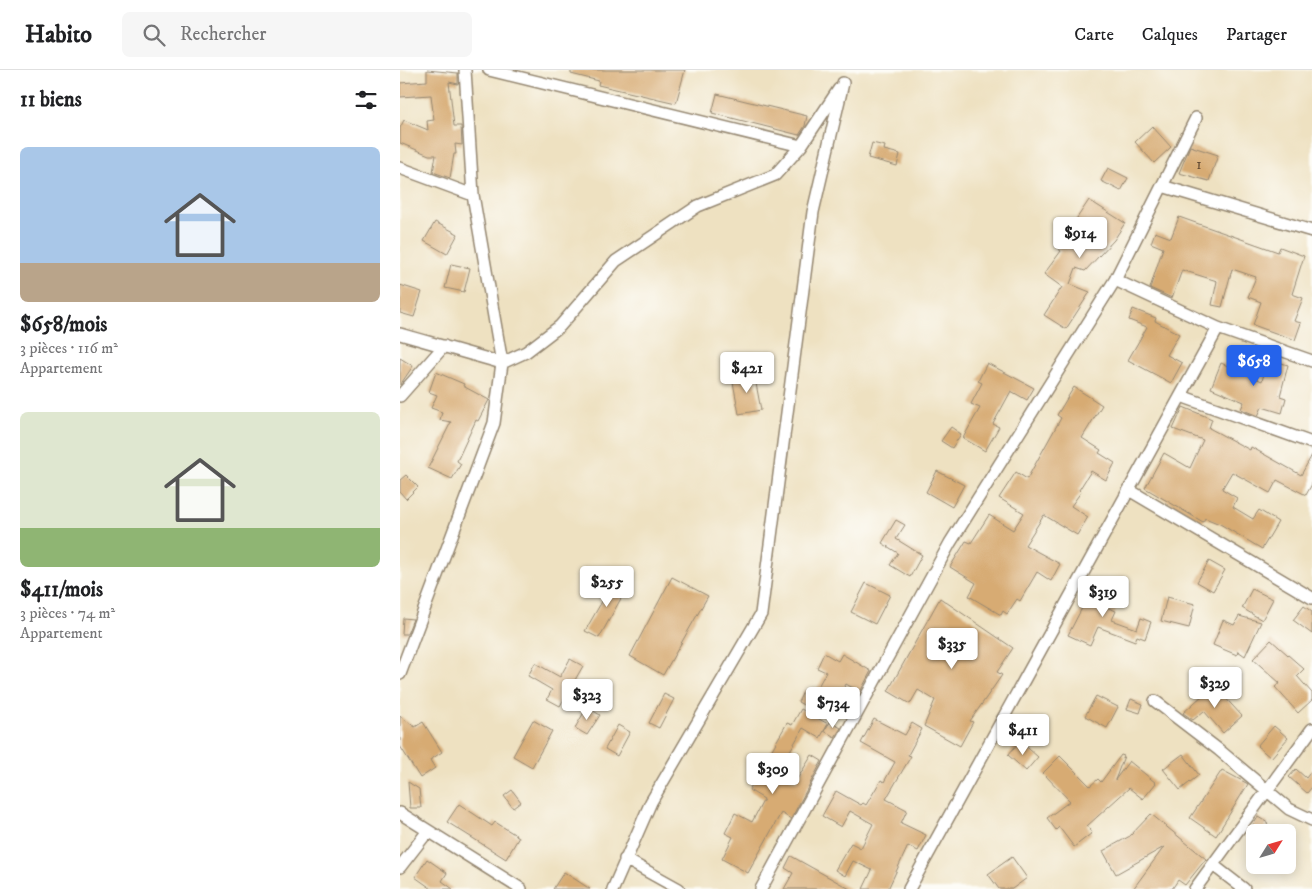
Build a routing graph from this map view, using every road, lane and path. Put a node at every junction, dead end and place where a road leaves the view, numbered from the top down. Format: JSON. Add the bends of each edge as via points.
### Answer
{"nodes":[{"id":1,"x":465,"y":70,"type":"edge"},
{"id":2,"x":489,"y":70,"type":"edge"},
{"id":3,"x":1196,"y":118,"type":"dead end"},
{"id":4,"x":801,"y":146,"type":"junction"},
{"id":5,"x":400,"y":168,"type":"edge"},
{"id":6,"x":1162,"y":186,"type":"junction"},
{"id":7,"x":473,"y":195,"type":"junction"},
{"id":8,"x":1312,"y":231,"type":"edge"},
{"id":9,"x":1115,"y":280,"type":"junction"},
{"id":10,"x":1218,"y":328,"type":"junction"},
{"id":11,"x":400,"y":334,"type":"edge"},
{"id":12,"x":444,"y":346,"type":"junction"},
{"id":13,"x":1312,"y":361,"type":"edge"},
{"id":14,"x":502,"y":363,"type":"junction"},
{"id":15,"x":400,"y":396,"type":"edge"},
{"id":16,"x":1181,"y":396,"type":"junction"},
{"id":17,"x":1312,"y":443,"type":"edge"},
{"id":18,"x":1129,"y":490,"type":"junction"},
{"id":19,"x":1312,"y":598,"type":"edge"},
{"id":20,"x":400,"y":674,"type":"edge"},
{"id":21,"x":1155,"y":701,"type":"dead end"},
{"id":22,"x":1312,"y":729,"type":"edge"},
{"id":23,"x":1268,"y":792,"type":"junction"},
{"id":24,"x":400,"y":813,"type":"edge"},
{"id":25,"x":1312,"y":820,"type":"edge"},
{"id":26,"x":428,"y":831,"type":"junction"},
{"id":27,"x":625,"y":859,"type":"junction"},
{"id":28,"x":1213,"y":865,"type":"junction"},
{"id":29,"x":400,"y":867,"type":"edge"},
{"id":30,"x":521,"y":889,"type":"edge"},
{"id":31,"x":613,"y":889,"type":"edge"},
{"id":32,"x":679,"y":889,"type":"edge"},
{"id":33,"x":761,"y":889,"type":"edge"},
{"id":34,"x":909,"y":889,"type":"edge"},
{"id":35,"x":1196,"y":889,"type":"edge"},
{"id":36,"x":1244,"y":889,"type":"edge"}],
"edges":[{"from":1,"to":7,"type":"street"},
{"from":2,"to":4,"type":"street"},
{"from":3,"to":6,"type":"street"},
{"from":4,"to":14,"type":"street","via":[[775,175],[698,206],[616,261],[560,326],[526,352]]},
{"from":4,"to":27,"type":"street","via":[[843,83],[812,212],[761,614],[651,802]]},
{"from":5,"to":7,"type":"street"},
{"from":6,"to":8,"type":"street"},
{"from":6,"to":9,"type":"street"},
{"from":7,"to":14,"type":"street"},
{"from":9,"to":10,"type":"street"},
{"from":9,"to":33,"type":"street","via":[[950,543]]},
{"from":10,"to":13,"type":"street"},
{"from":10,"to":16,"type":"street"},
{"from":11,"to":12,"type":"street"},
{"from":12,"to":14,"type":"street"},
{"from":12,"to":15,"type":"street"},
{"from":14,"to":20,"type":"street","via":[[494,423]]},
{"from":16,"to":17,"type":"street"},
{"from":16,"to":18,"type":"street"},
{"from":18,"to":19,"type":"street"},
{"from":18,"to":34,"type":"street"},
{"from":21,"to":23,"type":"street"},
{"from":22,"to":23,"type":"street"},
{"from":23,"to":25,"type":"street","via":[[1289,809]]},
{"from":23,"to":28,"type":"street"},
{"from":24,"to":26,"type":"street"},
{"from":26,"to":29,"type":"street"},
{"from":26,"to":30,"type":"street"},
{"from":27,"to":31,"type":"street"},
{"from":27,"to":32,"type":"street"},
{"from":28,"to":35,"type":"street"},
{"from":28,"to":36,"type":"street"}]}
